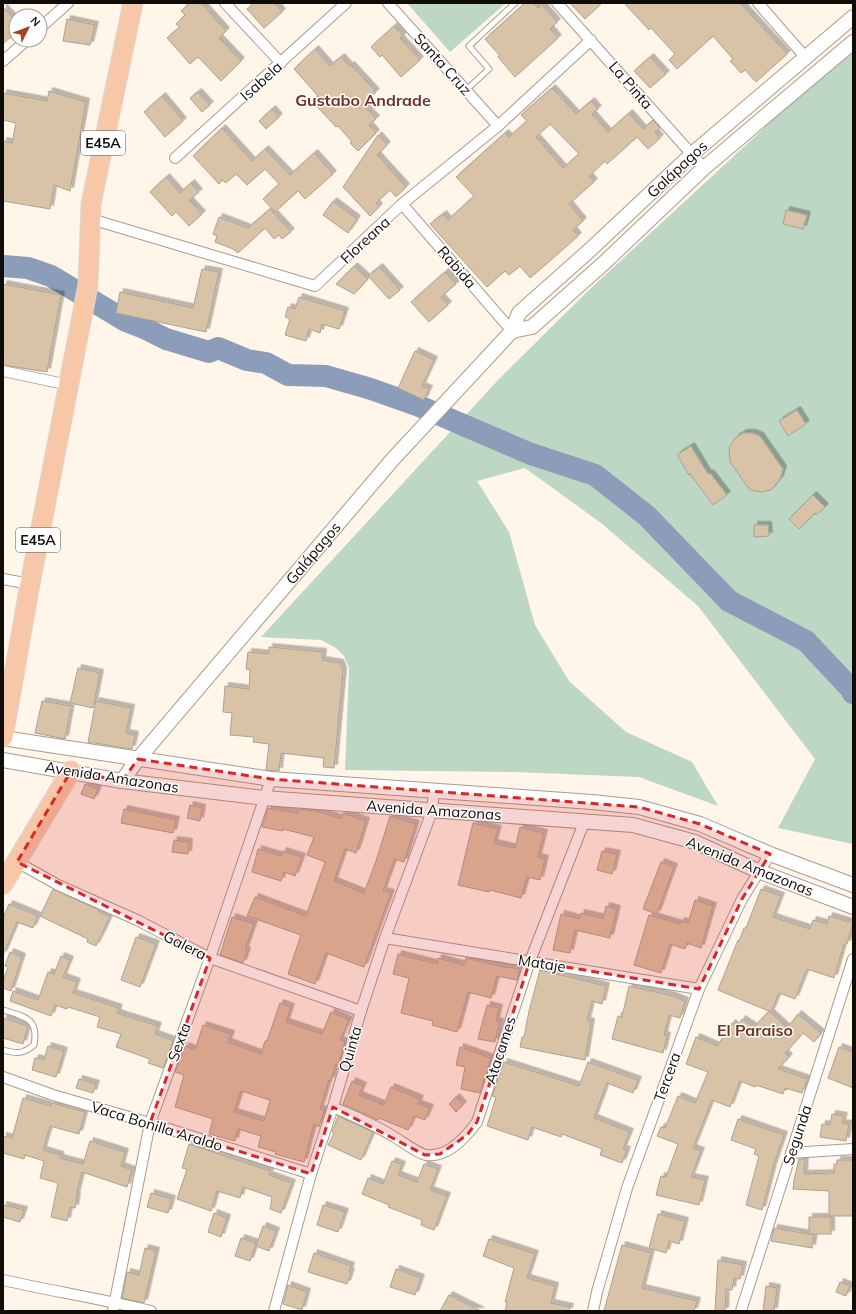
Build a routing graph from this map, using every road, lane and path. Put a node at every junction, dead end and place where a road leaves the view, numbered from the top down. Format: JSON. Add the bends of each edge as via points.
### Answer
{"nodes":[{"id":1,"x":68,"y":3,"type":"edge"},
{"id":2,"x":133,"y":3,"type":"edge"},
{"id":3,"x":225,"y":3,"type":"edge"},
{"id":4,"x":346,"y":3,"type":"edge"},
{"id":5,"x":388,"y":3,"type":"edge"},
{"id":6,"x":515,"y":3,"type":"edge"},
{"id":7,"x":557,"y":3,"type":"edge"},
{"id":8,"x":758,"y":3,"type":"edge"},
{"id":9,"x":853,"y":17,"type":"edge"},
{"id":10,"x":48,"y":21,"type":"edge"},
{"id":11,"x":591,"y":40,"type":"junction"},
{"id":12,"x":853,"y":42,"type":"edge"},
{"id":13,"x":18,"y":48,"type":"edge"},
{"id":14,"x":806,"y":58,"type":"junction"},
{"id":15,"x":3,"y":61,"type":"edge"},
{"id":16,"x":281,"y":63,"type":"junction"},
{"id":17,"x":466,"y":90,"type":"junction"},
{"id":18,"x":498,"y":126,"type":"junction"},
{"id":19,"x":692,"y":154,"type":"junction"},
{"id":20,"x":175,"y":158,"type":"dead end"},
{"id":21,"x":704,"y":168,"type":"junction"},
{"id":22,"x":402,"y":204,"type":"junction"},
{"id":23,"x":91,"y":219,"type":"junction"},
{"id":24,"x":512,"y":331,"type":"junction"},
{"id":25,"x":3,"y":371,"type":"edge"},
{"id":26,"x":69,"y":385,"type":"junction"},
{"id":27,"x":3,"y":579,"type":"edge"},
{"id":28,"x":30,"y":584,"type":"junction"},
{"id":29,"x":3,"y":737,"type":"edge"},
{"id":30,"x":138,"y":759,"type":"junction"},
{"id":31,"x":3,"y":760,"type":"edge"},
{"id":32,"x":71,"y":771,"type":"junction"},
{"id":33,"x":271,"y":779,"type":"junction"},
{"id":34,"x":122,"y":781,"type":"junction"},
{"id":35,"x":434,"y":791,"type":"junction"},
{"id":36,"x":264,"y":798,"type":"junction"},
{"id":37,"x":432,"y":811,"type":"junction"},
{"id":38,"x":586,"y":820,"type":"junction"},
{"id":39,"x":770,"y":854,"type":"junction"},
{"id":40,"x":17,"y":862,"type":"junction"},
{"id":41,"x":758,"y":871,"type":"junction"},
{"id":42,"x":3,"y":884,"type":"edge"},
{"id":43,"x":853,"y":885,"type":"edge"},
{"id":44,"x":853,"y":906,"type":"edge"},
{"id":45,"x":386,"y":938,"type":"junction"},
{"id":46,"x":210,"y":958,"type":"junction"},
{"id":47,"x":853,"y":959,"type":"edge"},
{"id":48,"x":530,"y":961,"type":"junction"},
{"id":49,"x":699,"y":989,"type":"junction"},
{"id":50,"x":3,"y":1010,"type":"edge"},
{"id":51,"x":361,"y":1011,"type":"junction"},
{"id":52,"x":3,"y":1050,"type":"edge"},
{"id":53,"x":3,"y":1077,"type":"edge"},
{"id":54,"x":334,"y":1107,"type":"junction"},
{"id":55,"x":150,"y":1123,"type":"junction"},
{"id":56,"x":853,"y":1149,"type":"edge"},
{"id":57,"x":791,"y":1153,"type":"junction"},
{"id":58,"x":311,"y":1174,"type":"junction"},
{"id":59,"x":3,"y":1280,"type":"edge"},
{"id":60,"x":114,"y":1306,"type":"edge"},
{"id":61,"x":151,"y":1311,"type":"edge"},
{"id":62,"x":274,"y":1311,"type":"edge"},
{"id":63,"x":593,"y":1311,"type":"edge"},
{"id":64,"x":741,"y":1311,"type":"edge"}],
"edges":[{"from":1,"to":10,"type":"street"},
{"from":2,"to":23,"type":"highway","number":"E45A","via":[[90,204]]},
{"from":3,"to":16,"type":"street"},
{"from":4,"to":16,"type":"street","name":"Isabela"},
{"from":5,"to":17,"type":"street","name":"Santa Cruz"},
{"from":6,"to":17,"type":"lane","via":[[469,46],[489,69]]},
{"from":7,"to":11,"type":"street","name":"La Pinta"},
{"from":8,"to":14,"type":"street"},
{"from":9,"to":14,"type":"main road","name":"Galápagos"},
{"from":11,"to":18,"type":"street","name":"Floreana"},
{"from":11,"to":19,"type":"street","name":"La Pinta"},
{"from":12,"to":21,"type":"main road","name":"Galápagos"},
{"from":13,"to":15,"type":"street"},
{"from":14,"to":19,"type":"main road","name":"Galápagos"},
{"from":16,"to":20,"type":"street","name":"Isabela"},
{"from":17,"to":18,"type":"street","name":"Santa Cruz"},
{"from":18,"to":22,"type":"street","name":"Floreana"},
{"from":19,"to":21,"type":"street","name":"La Pinta"},
{"from":19,"to":24,"type":"main road","name":"Galápagos","via":[[519,313]]},
{"from":21,"to":24,"type":"main road","name":"Galápagos","via":[[532,327]]},
{"from":22,"to":23,"type":"street","name":"Floreana","via":[[316,286]]},
{"from":22,"to":24,"type":"street","name":"Rabida"},
{"from":23,"to":26,"type":"highway","number":"E45A","via":[[88,285]]},
{"from":24,"to":30,"type":"main road","name":"Galápagos","via":[[397,456]]},
{"from":25,"to":26,"type":"street"},
{"from":26,"to":28,"type":"highway","number":"E45A"},
{"from":27,"to":28,"type":"street"},
{"from":28,"to":29,"type":"highway","number":"E45A"},
{"from":29,"to":30,"type":"main road","name":"Avenida Amazonas"},
{"from":30,"to":33,"type":"main road","name":"Avenida Amazonas"},
{"from":30,"to":34,"type":"main road","name":"Galápagos"},
{"from":31,"to":32,"type":"main road","name":"Avenida Amazonas"},
{"from":32,"to":34,"type":"main road","name":"Avenida Amazonas"},
{"from":32,"to":40,"type":"highway"},
{"from":33,"to":35,"type":"main road","name":"Avenida Amazonas"},
{"from":33,"to":36,"type":"street","name":"Sexta"},
{"from":34,"to":36,"type":"main road","name":"Avenida Amazonas"},
{"from":35,"to":37,"type":"street","name":"Quinta"},
{"from":35,"to":39,"type":"main road","name":"Avenida Amazonas","via":[[639,807],[700,824]]},
{"from":36,"to":37,"type":"main road","name":"Avenida Amazonas"},
{"from":36,"to":46,"type":"street","name":"Sexta"},
{"from":37,"to":38,"type":"main road","name":"Avenida Amazonas"},
{"from":37,"to":45,"type":"street","name":"Quinta"},
{"from":38,"to":41,"type":"main road","name":"Avenida Amazonas","via":[[632,825],[695,842]]},
{"from":38,"to":48,"type":"street","name":"Atacames"},
{"from":39,"to":41,"type":"street","name":"Tercera"},
{"from":39,"to":43,"type":"main road","name":"Avenida Amazonas"},
{"from":40,"to":42,"type":"highway"},
{"from":40,"to":46,"type":"street","name":"Galera","via":[[58,885],[137,920]]},
{"from":41,"to":44,"type":"main road","name":"Avenida Amazonas"},
{"from":41,"to":49,"type":"street","name":"Tercera"},
{"from":45,"to":48,"type":"street","name":"Mataje"},
{"from":45,"to":51,"type":"street","name":"Quinta"},
{"from":46,"to":51,"type":"street","name":"Galera"},
{"from":46,"to":55,"type":"street","name":"Sexta"},
{"from":47,"to":57,"type":"street","name":"Segunda"},
{"from":48,"to":49,"type":"street","name":"Mataje"},
{"from":48,"to":54,"type":"street","name":"Atacames","via":[[477,1122],[455,1146],[440,1154],[425,1155]]},
{"from":49,"to":63,"type":"street","name":"Tercera","via":[[627,1188]]},
{"from":50,"to":52,"type":"lane","via":[[24,1017],[34,1024],[36,1034],[34,1045],[26,1052]]},
{"from":51,"to":54,"type":"street","name":"Quinta"},
{"from":53,"to":55,"type":"street","name":"Vaca Bonilla Araldo","via":[[53,1095]]},
{"from":54,"to":58,"type":"street","name":"Quinta"},
{"from":55,"to":58,"type":"street","name":"Vaca Bonilla Araldo"},
{"from":55,"to":60,"type":"street","name":"Sexta"},
{"from":56,"to":57,"type":"street"},
{"from":57,"to":64,"type":"street","name":"Segunda"},
{"from":58,"to":62,"type":"street","name":"Quinta"},
{"from":59,"to":60,"type":"street"},
{"from":60,"to":61,"type":"street"}]}
